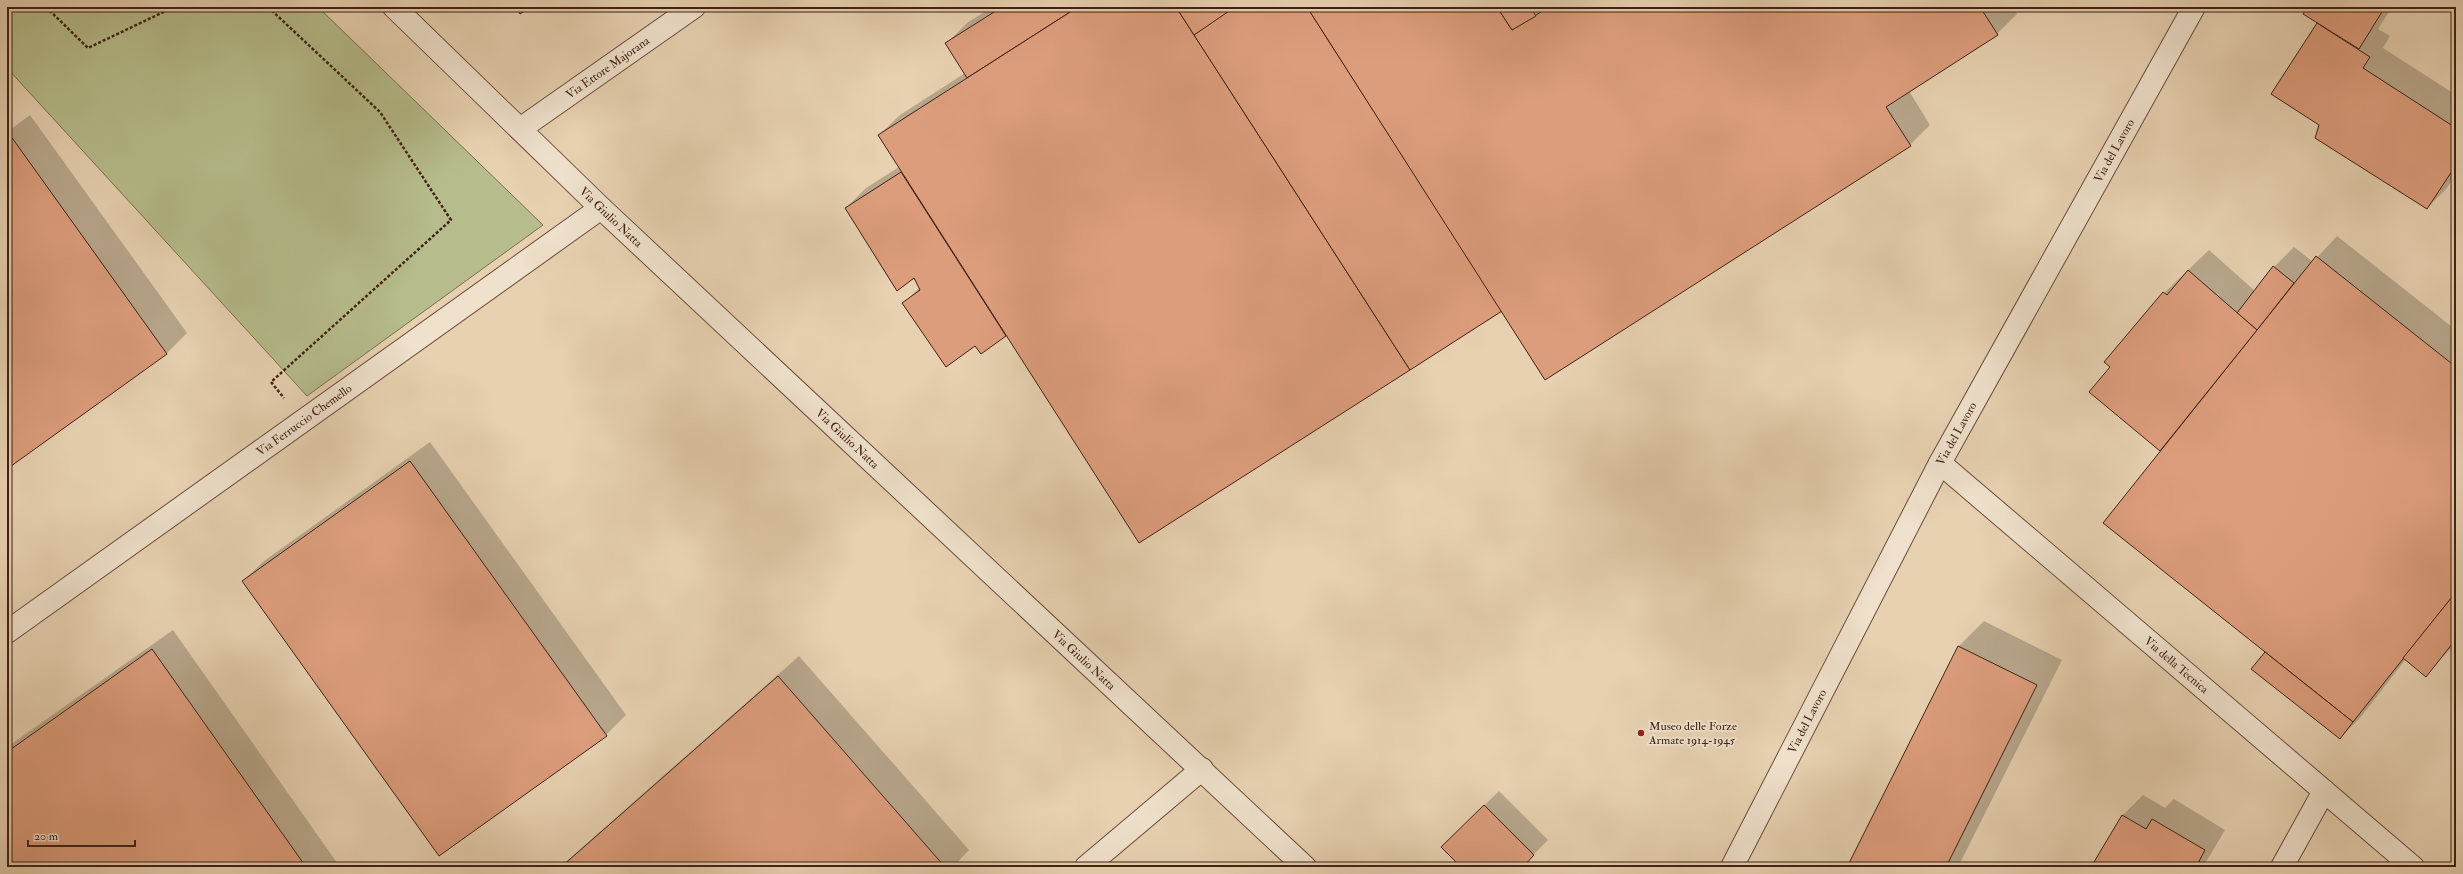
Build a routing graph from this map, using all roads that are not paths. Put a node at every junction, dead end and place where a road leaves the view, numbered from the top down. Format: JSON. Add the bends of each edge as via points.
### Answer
{"nodes":[{"id":1,"x":394,"y":7,"type":"edge"},
{"id":2,"x":694,"y":7,"type":"edge"},
{"id":3,"x":2194,"y":7,"type":"edge"},
{"id":4,"x":520,"y":129,"type":"junction"},
{"id":5,"x":601,"y":208,"type":"junction"},
{"id":6,"x":1940,"y":463,"type":"junction"},
{"id":7,"x":7,"y":632,"type":"edge"},
{"id":8,"x":1202,"y":769,"type":"junction"},
{"id":9,"x":2324,"y":791,"type":"junction"},
{"id":10,"x":1086,"y":867,"type":"edge"},
{"id":11,"x":1305,"y":867,"type":"edge"},
{"id":12,"x":1732,"y":867,"type":"edge"},
{"id":13,"x":2282,"y":867,"type":"edge"},
{"id":14,"x":2413,"y":867,"type":"edge"}],
"edges":[{"from":1,"to":4,"type":"street","name":"Via Giulio Natta"},
{"from":2,"to":4,"type":"street","name":"Via Ettore Majorana"},
{"from":3,"to":6,"type":"street","name":"Via del Lavoro"},
{"from":4,"to":5,"type":"street","name":"Via Giulio Natta"},
{"from":5,"to":7,"type":"street","name":"Via Ferruccio Chemello"},
{"from":5,"to":8,"type":"street","name":"Via Giulio Natta"},
{"from":6,"to":9,"type":"street","name":"Via della Tecnica"},
{"from":6,"to":12,"type":"street","name":"Via del Lavoro"},
{"from":8,"to":10,"type":"street"},
{"from":8,"to":11,"type":"street","name":"Via Giulio Natta"},
{"from":9,"to":13,"type":"street"},
{"from":9,"to":14,"type":"street","name":"Via della Tecnica"}]}
